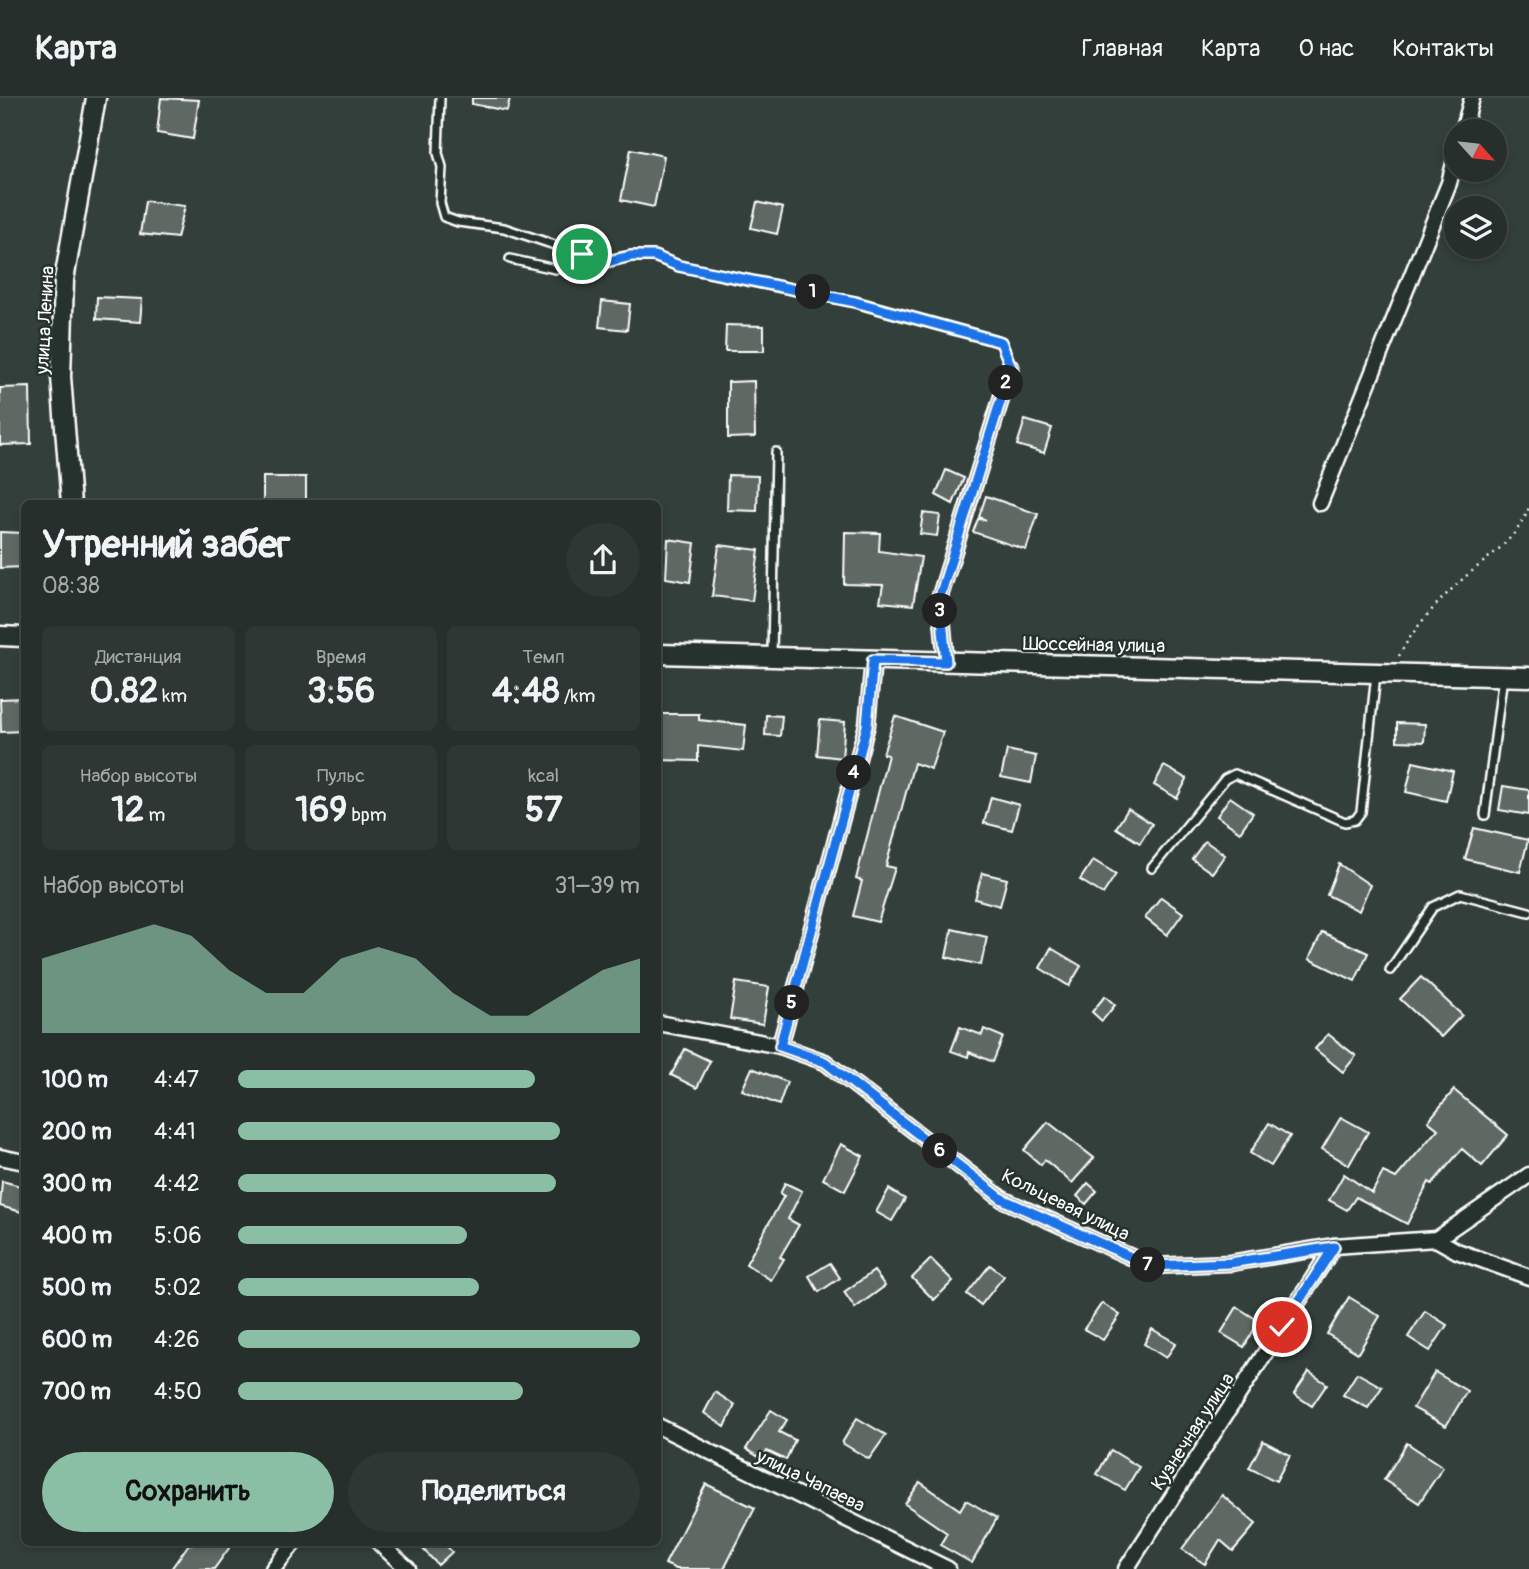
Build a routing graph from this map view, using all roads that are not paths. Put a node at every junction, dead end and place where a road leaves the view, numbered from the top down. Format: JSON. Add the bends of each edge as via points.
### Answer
{"nodes":[{"id":1,"x":96,"y":98,"type":"edge"},
{"id":2,"x":440,"y":98,"type":"edge"},
{"id":3,"x":1472,"y":98,"type":"edge"},
{"id":4,"x":1466,"y":119,"type":"edge"},
{"id":5,"x":1449,"y":182,"type":"edge"},
{"id":6,"x":510,"y":259,"type":"dead end"},
{"id":7,"x":606,"y":262,"type":"junction"},
{"id":8,"x":1011,"y":367,"type":"joint"},
{"id":9,"x":776,"y":452,"type":"dead end"},
{"id":10,"x":71,"y":500,"type":"edge"},
{"id":11,"x":1320,"y":503,"type":"dead end"},
{"id":12,"x":0,"y":636,"type":"edge"},
{"id":13,"x":21,"y":637,"type":"edge"},
{"id":14,"x":661,"y":654,"type":"edge"},
{"id":15,"x":772,"y":657,"type":"junction"},
{"id":16,"x":873,"y":660,"type":"junction"},
{"id":17,"x":946,"y":662,"type":"junction"},
{"id":18,"x":1384,"y":672,"type":"junction"},
{"id":19,"x":1503,"y":676,"type":"junction"},
{"id":20,"x":1529,"y":677,"type":"edge"},
{"id":21,"x":1485,"y":815,"type":"dead end"},
{"id":22,"x":1152,"y":868,"type":"dead end"},
{"id":23,"x":1529,"y":912,"type":"edge"},
{"id":24,"x":1390,"y":970,"type":"dead end"},
{"id":25,"x":661,"y":1024,"type":"edge"},
{"id":26,"x":780,"y":1046,"type":"junction"},
{"id":27,"x":0,"y":1157,"type":"edge"},
{"id":28,"x":21,"y":1161,"type":"edge"},
{"id":29,"x":1529,"y":1175,"type":"edge"},
{"id":30,"x":1436,"y":1239,"type":"junction"},
{"id":31,"x":1334,"y":1247,"type":"junction"},
{"id":32,"x":1529,"y":1277,"type":"edge"},
{"id":33,"x":661,"y":1427,"type":"edge"},
{"id":34,"x":291,"y":1546,"type":"edge"},
{"id":35,"x":382,"y":1546,"type":"edge"},
{"id":36,"x":273,"y":1569,"type":"edge"},
{"id":37,"x":408,"y":1569,"type":"edge"},
{"id":38,"x":948,"y":1569,"type":"edge"},
{"id":39,"x":1126,"y":1569,"type":"edge"}],
"edges":[{"from":1,"to":10,"type":"street","name":"улица Ленина","via":[[64,280],[61,377]]},
{"from":2,"to":7,"type":"lane","via":[[438,153],[444,216],[504,228]]},
{"from":3,"to":4,"type":"street"},
{"from":5,"to":11,"type":"street"},
{"from":6,"to":7,"type":"lane","via":[[555,269]]},
{"from":7,"to":8,"type":"lane","via":[[654,256],[679,266],[855,302],[1001,342]]},
{"from":8,"to":17,"type":"street","via":[[940,596]]},
{"from":9,"to":15,"type":"lane"},
{"from":12,"to":13,"type":"street"},
{"from":14,"to":15,"type":"street","name":"Шоссейная улица"},
{"from":15,"to":16,"type":"street","name":"Шоссейная улица"},
{"from":16,"to":17,"type":"street","name":"Шоссейная улица"},
{"from":16,"to":26,"type":"street","via":[[867,726]]},
{"from":17,"to":18,"type":"street","name":"Шоссейная улица"},
{"from":18,"to":19,"type":"street","name":"Шоссейная улица"},
{"from":18,"to":22,"type":"lane","via":[[1361,813],[1355,820],[1345,822],[1235,774],[1225,779]]},
{"from":19,"to":20,"type":"street","name":"Шоссейная улица"},
{"from":19,"to":21,"type":"lane"},
{"from":23,"to":24,"type":"lane","via":[[1460,894],[1433,907]]},
{"from":25,"to":26,"type":"street","name":"Кольцевая улица"},
{"from":26,"to":31,"type":"street","name":"Кольцевая улица","via":[[825,1062],[1002,1199],[1151,1266],[1230,1263]]},
{"from":27,"to":28,"type":"street"},
{"from":29,"to":30,"type":"street"},
{"from":30,"to":31,"type":"street"},
{"from":30,"to":32,"type":"street"},
{"from":31,"to":39,"type":"street","name":"Кузнечная улица"},
{"from":33,"to":38,"type":"street","name":"улица Чапаева"},
{"from":34,"to":36,"type":"street"},
{"from":35,"to":37,"type":"street"}]}
